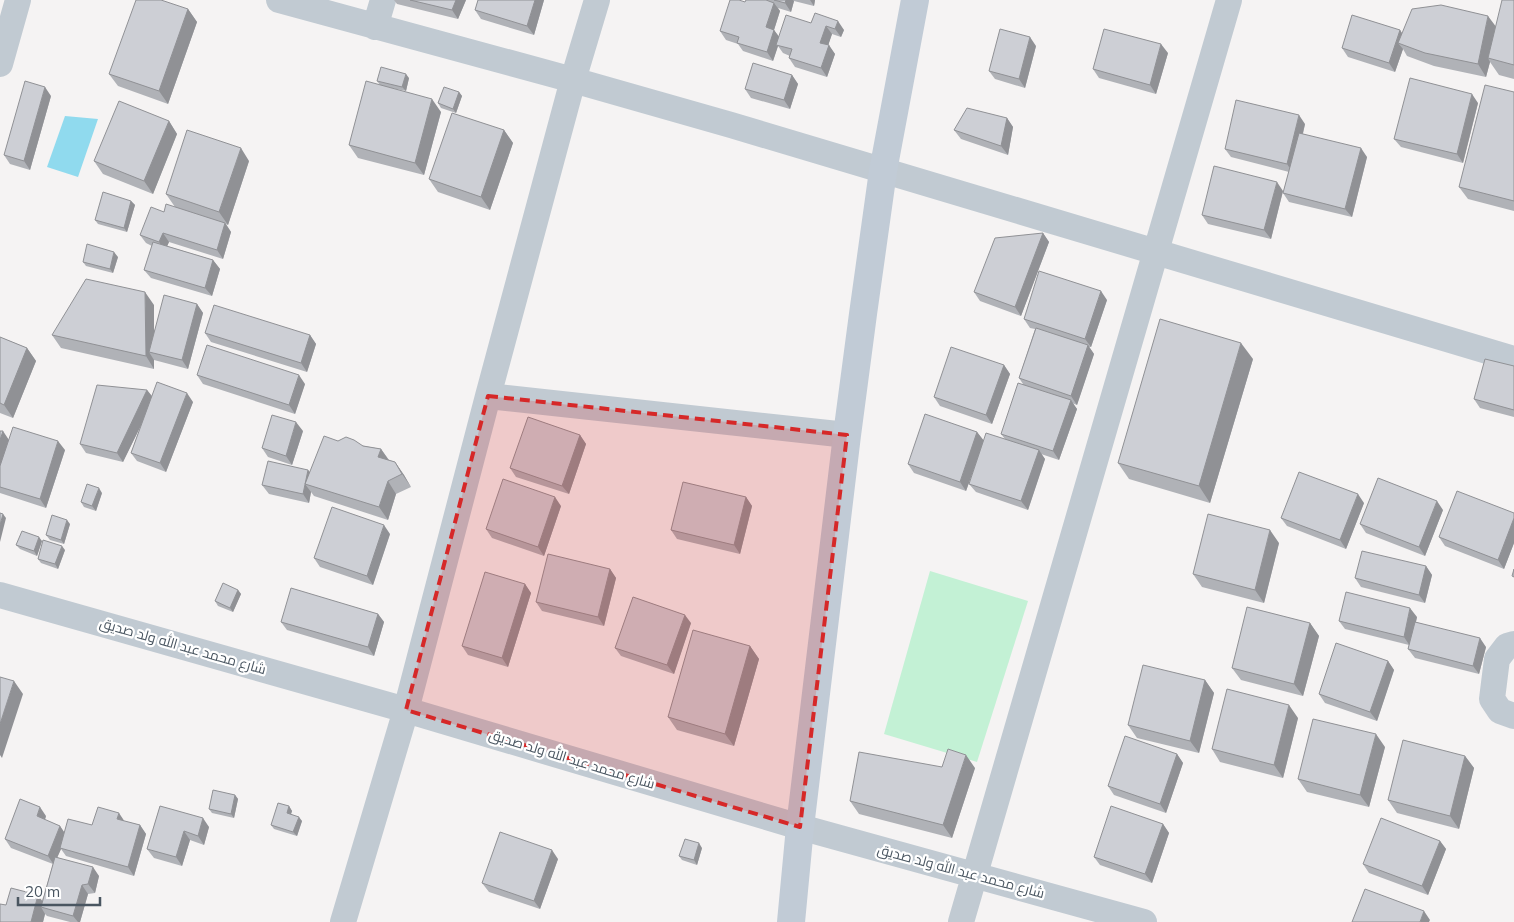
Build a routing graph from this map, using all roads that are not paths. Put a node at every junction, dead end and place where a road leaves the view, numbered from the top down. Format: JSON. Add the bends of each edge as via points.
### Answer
{"nodes":[{"id":1,"x":18,"y":0,"type":"edge"},
{"id":2,"x":279,"y":0,"type":"edge"},
{"id":3,"x":382,"y":0,"type":"edge"},
{"id":4,"x":597,"y":0,"type":"edge"},
{"id":5,"x":915,"y":0,"type":"edge"},
{"id":6,"x":1229,"y":0,"type":"edge"},
{"id":7,"x":375,"y":27,"type":"junction"},
{"id":8,"x":0,"y":64,"type":"edge"},
{"id":9,"x":573,"y":80,"type":"junction"},
{"id":10,"x":884,"y":171,"type":"junction"},
{"id":11,"x":1156,"y":252,"type":"junction"},
{"id":12,"x":1514,"y":359,"type":"edge"},
{"id":13,"x":488,"y":396,"type":"junction"},
{"id":14,"x":847,"y":435,"type":"junction"},
{"id":15,"x":0,"y":594,"type":"edge"},
{"id":16,"x":1514,"y":644,"type":"edge"},
{"id":17,"x":406,"y":710,"type":"junction"},
{"id":18,"x":1514,"y":716,"type":"edge"},
{"id":19,"x":800,"y":827,"type":"junction"},
{"id":20,"x":976,"y":875,"type":"junction"},
{"id":21,"x":343,"y":922,"type":"edge"},
{"id":22,"x":791,"y":922,"type":"edge"},
{"id":23,"x":961,"y":922,"type":"edge"},
{"id":24,"x":1144,"y":922,"type":"edge"}],
"edges":[{"from":1,"to":8,"type":"street"},
{"from":2,"to":7,"type":"street"},
{"from":3,"to":7,"type":"street"},
{"from":4,"to":9,"type":"street"},
{"from":5,"to":10,"type":"street"},
{"from":6,"to":11,"type":"street"},
{"from":7,"to":9,"type":"street"},
{"from":9,"to":10,"type":"street"},
{"from":9,"to":13,"type":"street"},
{"from":10,"to":11,"type":"street"},
{"from":10,"to":14,"type":"street"},
{"from":11,"to":12,"type":"street"},
{"from":11,"to":20,"type":"street"},
{"from":13,"to":14,"type":"street"},
{"from":13,"to":17,"type":"street"},
{"from":14,"to":19,"type":"street"},
{"from":15,"to":17,"type":"street","name":"شارع محمد عبد الله ولد صديق"},
{"from":16,"to":18,"type":"street","via":[[1507,646],[1498,659],[1492,699],[1500,711]]},
{"from":17,"to":19,"type":"street","name":"شارع محمد عبد الله ولد صديق"},
{"from":17,"to":21,"type":"street"},
{"from":19,"to":20,"type":"street","name":"شارع محمد عبد الله ولد صديق"},
{"from":19,"to":22,"type":"street"},
{"from":20,"to":23,"type":"street"},
{"from":20,"to":24,"type":"street","name":"شارع محمد عبد الله ولد صديق"}]}
